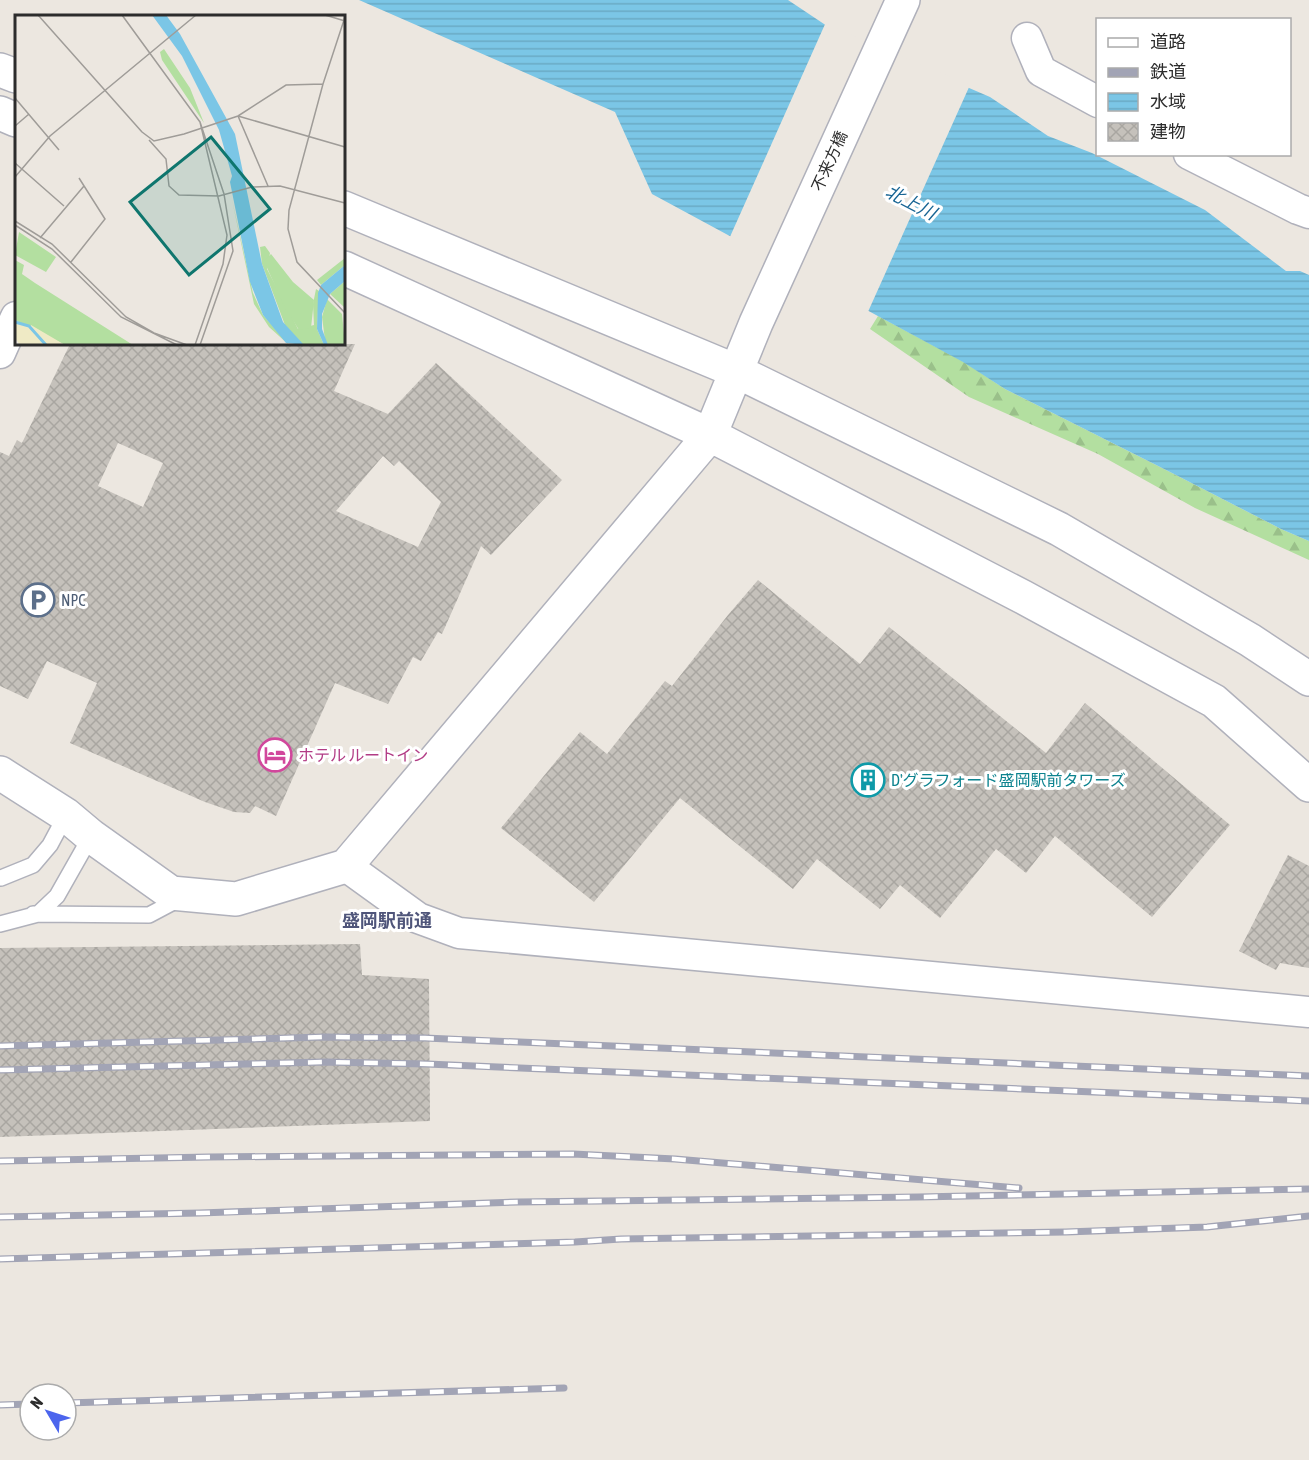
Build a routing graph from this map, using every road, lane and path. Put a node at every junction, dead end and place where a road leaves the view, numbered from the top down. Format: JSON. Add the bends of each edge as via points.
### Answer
{"nodes":[{"id":1,"x":903,"y":0,"type":"edge"},
{"id":2,"x":1027,"y":38,"type":"dead end"},
{"id":3,"x":0,"y":70,"type":"edge"},
{"id":4,"x":15,"y":76,"type":"edge"},
{"id":5,"x":1096,"y":101,"type":"edge"},
{"id":6,"x":0,"y":113,"type":"edge"},
{"id":7,"x":15,"y":120,"type":"edge"},
{"id":8,"x":1193,"y":156,"type":"edge"},
{"id":9,"x":345,"y":208,"type":"edge"},
{"id":10,"x":1309,"y":213,"type":"edge"},
{"id":11,"x":345,"y":268,"type":"edge"},
{"id":12,"x":15,"y":319,"type":"edge"},
{"id":13,"x":0,"y":353,"type":"edge"},
{"id":14,"x":736,"y":371,"type":"junction"},
{"id":15,"x":710,"y":435,"type":"junction"},
{"id":16,"x":1309,"y":679,"type":"edge"},
{"id":17,"x":0,"y":772,"type":"edge"},
{"id":18,"x":1309,"y":785,"type":"edge"},
{"id":19,"x":66,"y":814,"type":"junction"},
{"id":20,"x":92,"y":836,"type":"junction"},
{"id":21,"x":346,"y":866,"type":"junction"},
{"id":22,"x":0,"y":878,"type":"edge"},
{"id":23,"x":186,"y":895,"type":"junction"},
{"id":24,"x":38,"y":914,"type":"junction"},
{"id":25,"x":0,"y":915,"type":"edge"},
{"id":26,"x":0,"y":924,"type":"edge"},
{"id":27,"x":1309,"y":1012,"type":"edge"}],
"edges":[{"from":1,"to":14,"type":"street","name":"不来方橋"},
{"from":2,"to":5,"type":"street","via":[[1041,71]]},
{"from":3,"to":4,"type":"street"},
{"from":6,"to":7,"type":"street"},
{"from":8,"to":10,"type":"street"},
{"from":9,"to":14,"type":"street"},
{"from":11,"to":15,"type":"street"},
{"from":12,"to":13,"type":"street"},
{"from":14,"to":15,"type":"street","name":"不来方橋"},
{"from":14,"to":16,"type":"street","via":[[1059,528]]},
{"from":15,"to":18,"type":"street","via":[[1214,701]]},
{"from":15,"to":21,"type":"street","name":"不来方橋"},
{"from":17,"to":19,"type":"street"},
{"from":19,"to":20,"type":"street"},
{"from":19,"to":22,"type":"lane","via":[[50,845],[33,865]]},
{"from":20,"to":23,"type":"street","via":[[171,893]]},
{"from":20,"to":24,"type":"lane","via":[[57,896]]},
{"from":21,"to":23,"type":"street","via":[[236,899]]},
{"from":21,"to":27,"type":"street","via":[[418,918],[459,933]]},
{"from":23,"to":24,"type":"lane","via":[[149,915]]},
{"from":24,"to":25,"type":"lane"},
{"from":24,"to":26,"type":"lane"}]}
